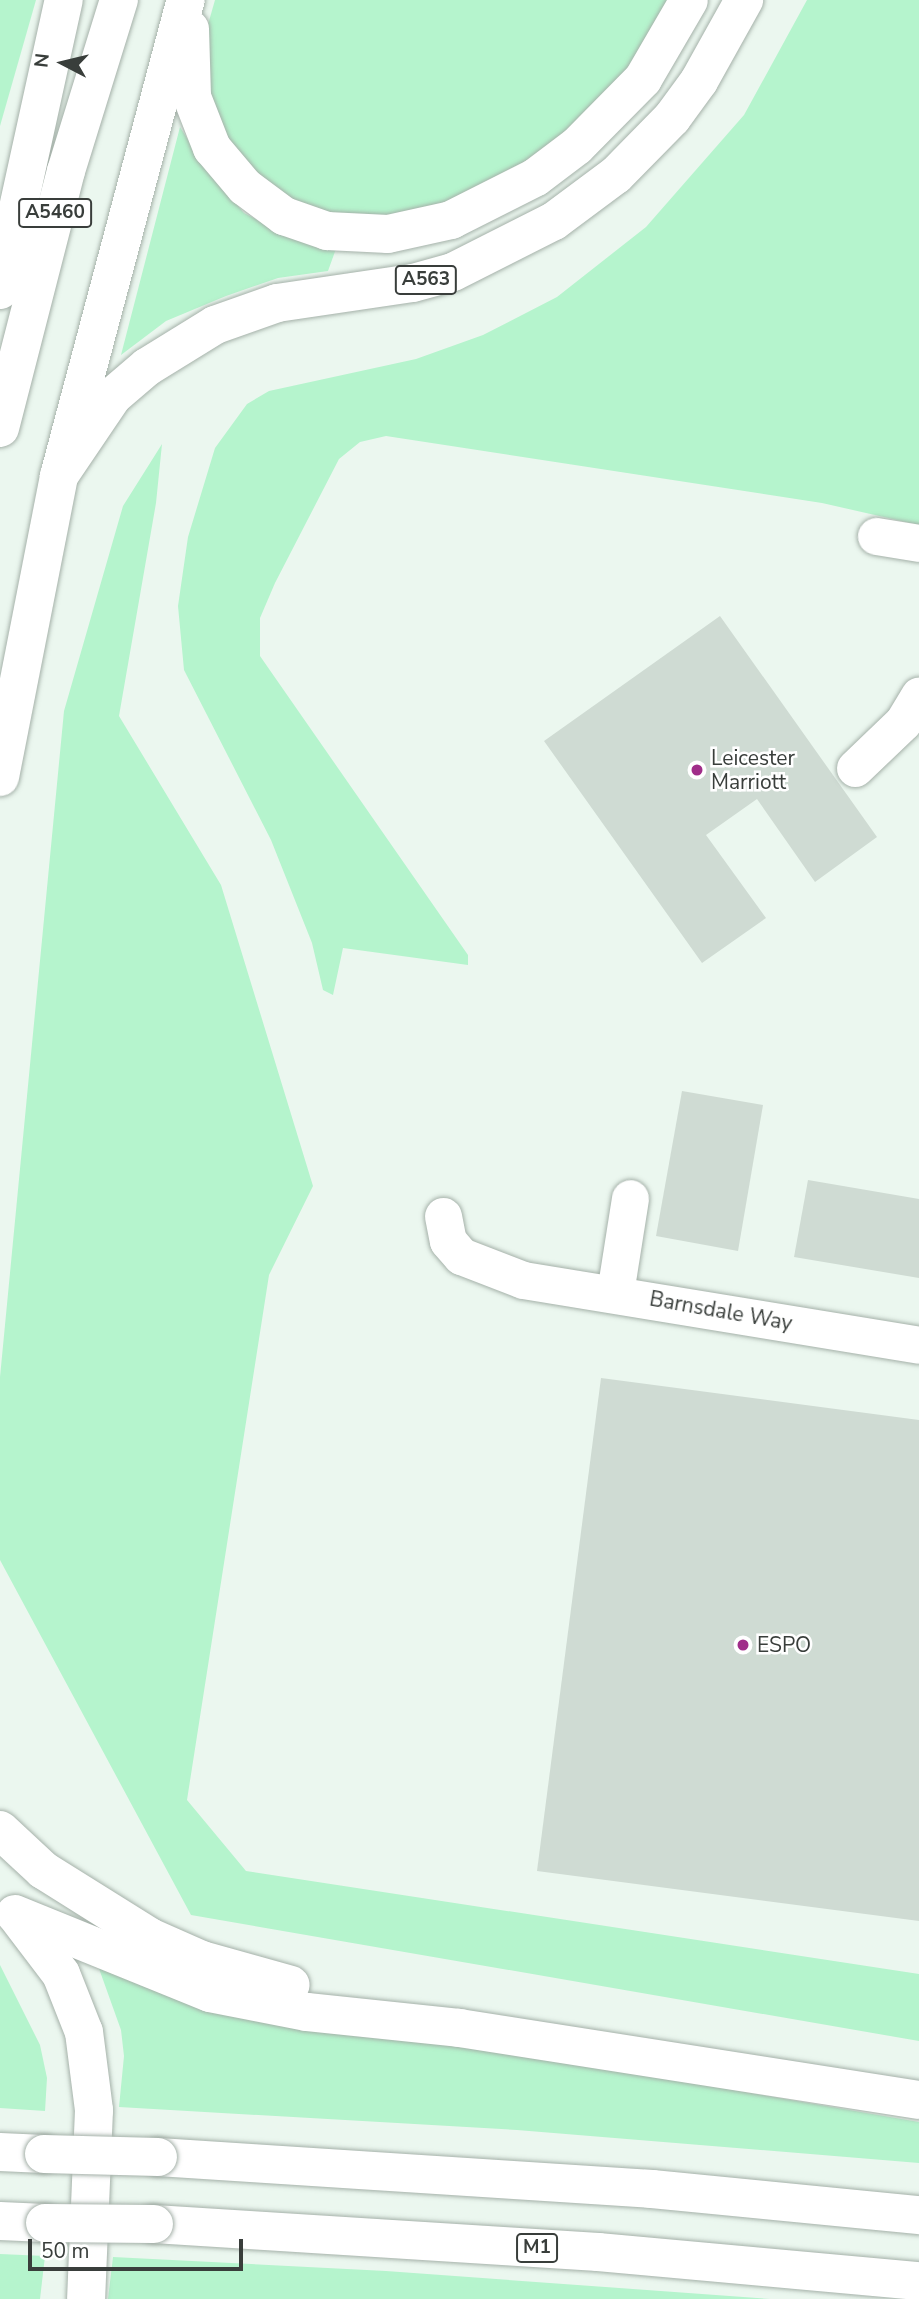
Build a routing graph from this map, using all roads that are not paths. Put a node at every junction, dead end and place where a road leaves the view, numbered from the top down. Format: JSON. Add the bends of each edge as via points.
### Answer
{"nodes":[{"id":1,"x":64,"y":0,"type":"edge"},
{"id":2,"x":119,"y":0,"type":"edge"},
{"id":3,"x":188,"y":0,"type":"edge"},
{"id":4,"x":689,"y":0,"type":"edge"},
{"id":5,"x":744,"y":0,"type":"edge"},
{"id":6,"x":0,"y":290,"type":"edge"},
{"id":7,"x":0,"y":428,"type":"edge"},
{"id":8,"x":60,"y":476,"type":"junction"},
{"id":9,"x":876,"y":536,"type":"dead end"},
{"id":10,"x":919,"y":543,"type":"edge"},
{"id":11,"x":919,"y":695,"type":"edge"},
{"id":12,"x":855,"y":768,"type":"dead end"},
{"id":13,"x":0,"y":777,"type":"edge"},
{"id":14,"x":630,"y":1198,"type":"dead end"},
{"id":15,"x":443,"y":1216,"type":"dead end"},
{"id":16,"x":614,"y":1293,"type":"junction"},
{"id":17,"x":919,"y":1345,"type":"edge"},
{"id":18,"x":0,"y":1829,"type":"edge"},
{"id":19,"x":8,"y":1908,"type":"edge"},
{"id":20,"x":459,"y":2028,"type":"junction"},
{"id":21,"x":919,"y":2100,"type":"edge"},
{"id":22,"x":0,"y":2152,"type":"edge"},
{"id":23,"x":919,"y":2215,"type":"edge"},
{"id":24,"x":0,"y":2221,"type":"edge"},
{"id":25,"x":919,"y":2281,"type":"edge"},
{"id":26,"x":86,"y":2299,"type":"edge"}],
"edges":[{"from":1,"to":6,"type":"highway"},
{"from":2,"to":7,"type":"highway","number":"A5460","via":[[66,170]]},
{"from":3,"to":4,"type":"highway","via":[[192,97],[223,164],[284,216],[327,230],[374,234],[451,220],[536,177],[577,146],[643,79]]},
{"from":3,"to":8,"type":"highway","number":"A5460"},
{"from":5,"to":8,"type":"highway","number":"A563","via":[[706,69],[672,118],[616,175],[554,221],[453,272],[413,283],[277,303],[215,326],[147,367],[113,396]]},
{"from":8,"to":13,"type":"highway","number":"A5460"},
{"from":9,"to":10,"type":"street"},
{"from":11,"to":12,"type":"street","via":[[903,722]]},
{"from":14,"to":16,"type":"street"},
{"from":15,"to":16,"type":"street","name":"Barnsdale Way","via":[[448,1241],[461,1256],[523,1280]]},
{"from":16,"to":17,"type":"street","name":"Barnsdale Way"},
{"from":18,"to":20,"type":"highway","via":[[73,1891],[150,1937],[202,1960]]},
{"from":19,"to":20,"type":"highway","via":[[210,1993],[384,2023]]},
{"from":19,"to":26,"type":"highway","via":[[61,1974],[84,2032],[94,2110]]},
{"from":20,"to":21,"type":"highway"},
{"from":22,"to":23,"type":"highway","bridge":true,"via":[[158,2157],[652,2189]]},
{"from":24,"to":25,"type":"highway","number":"M1","bridge":true,"via":[[154,2224],[598,2252]]}]}
